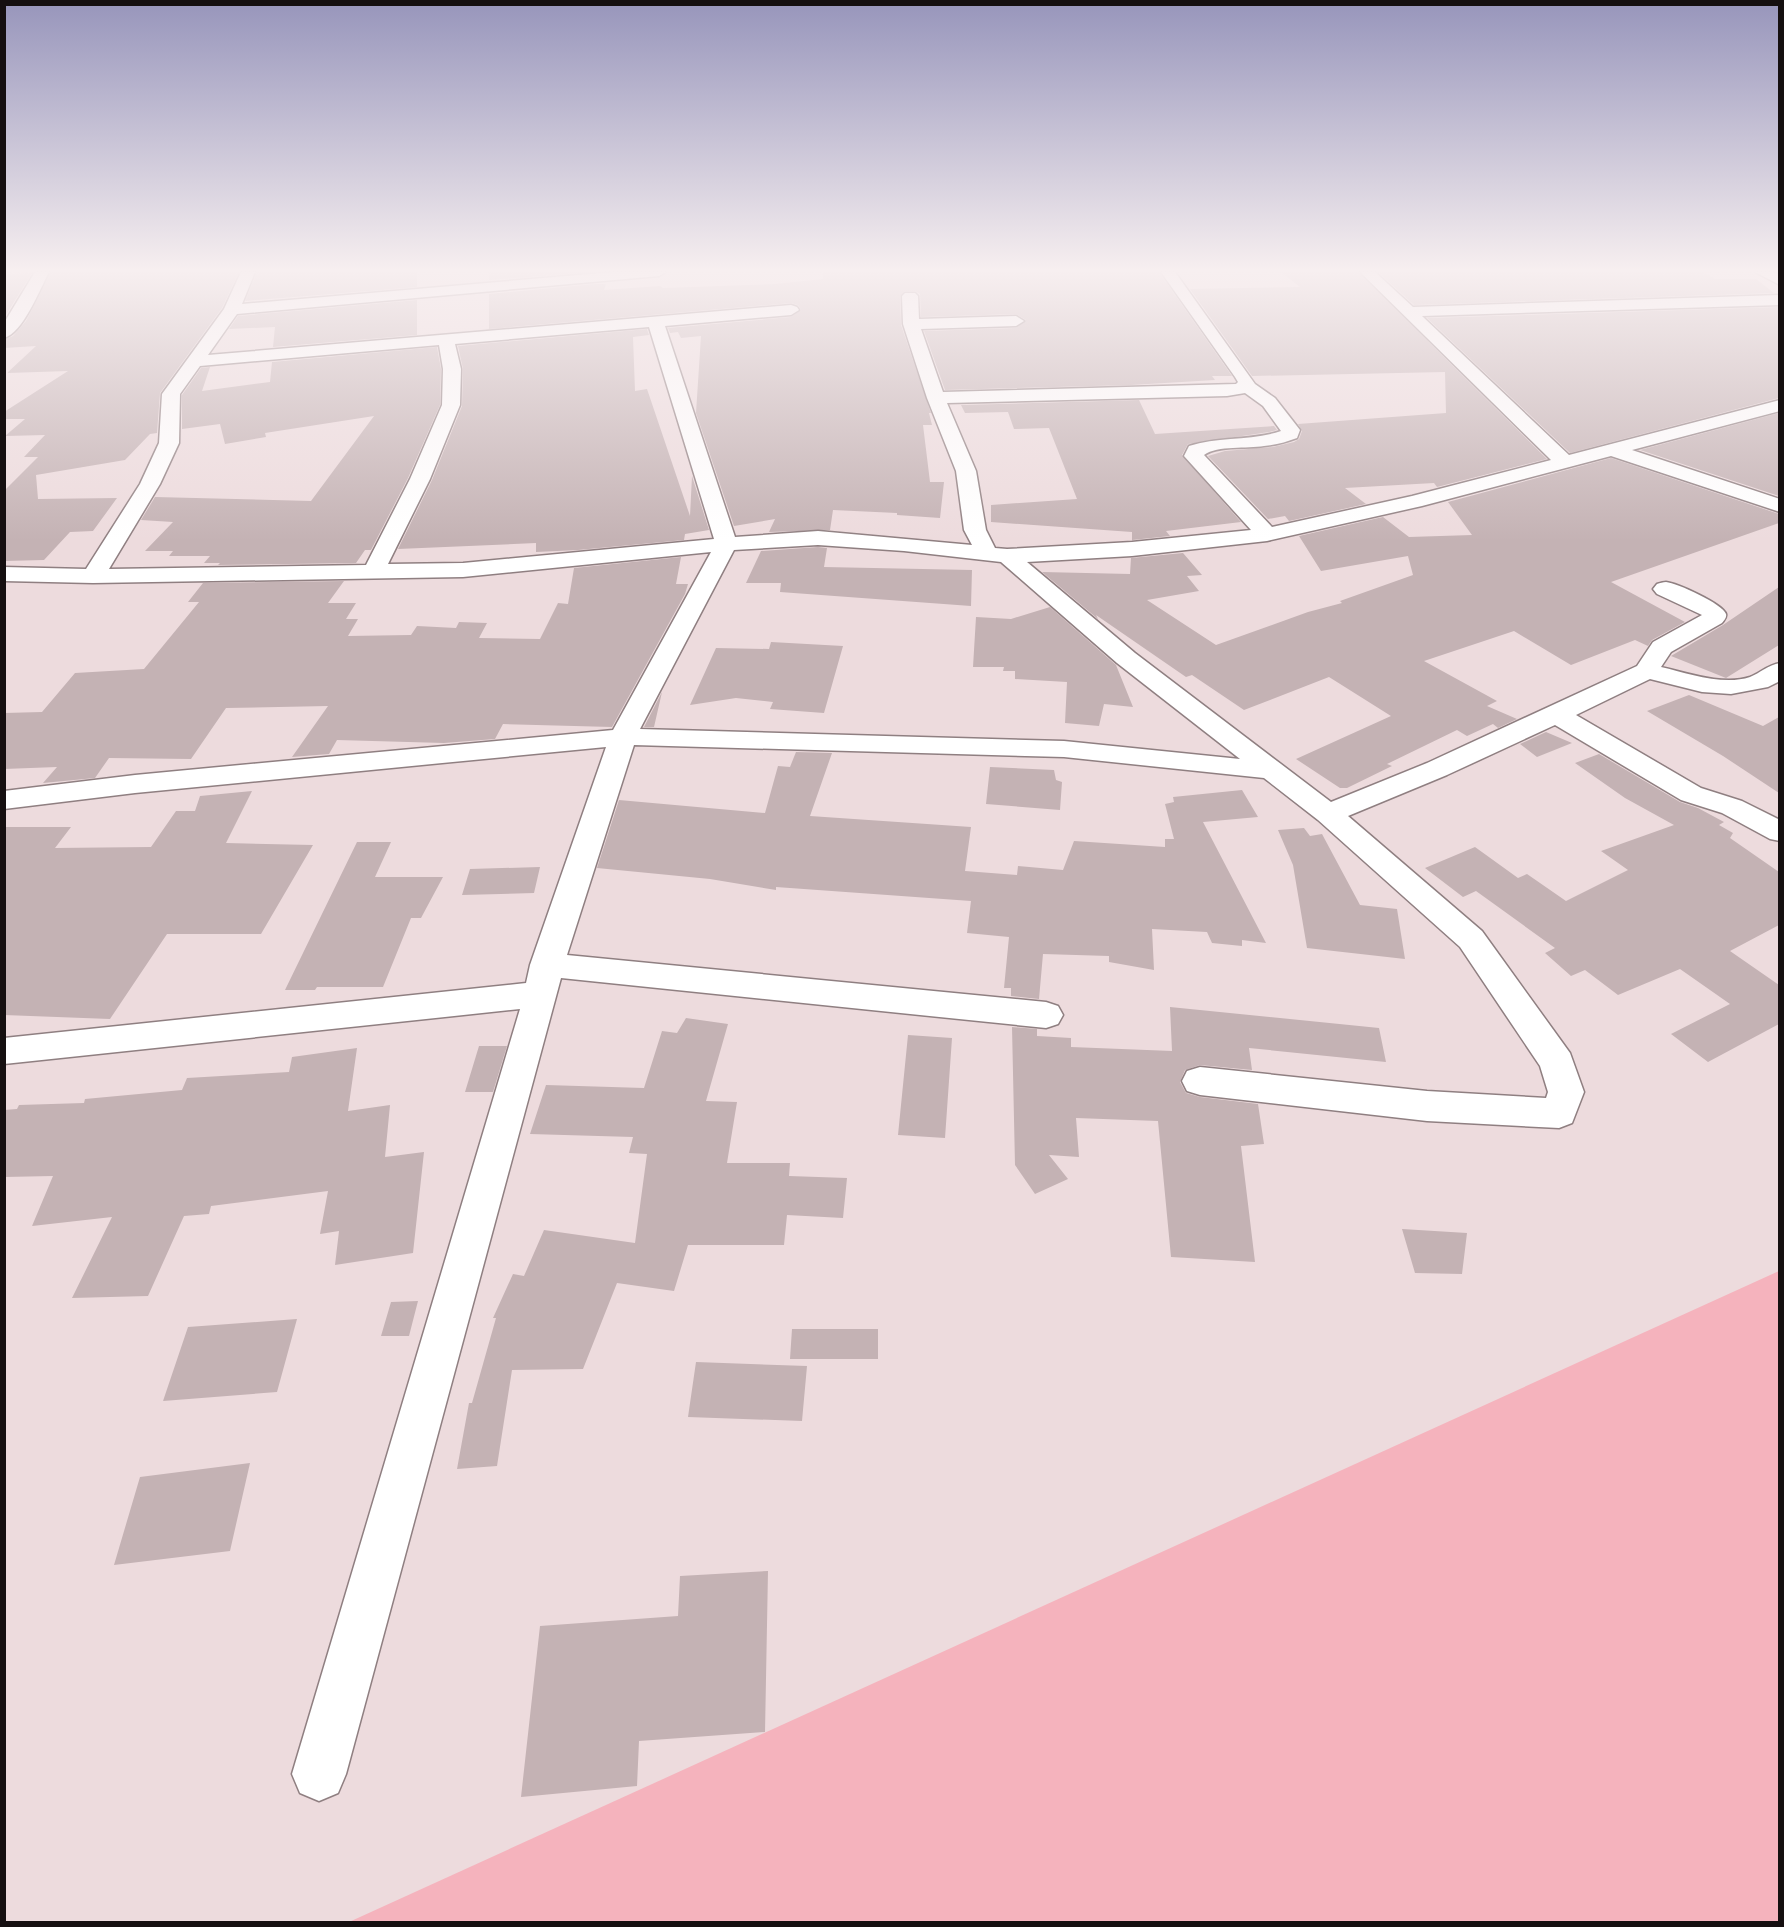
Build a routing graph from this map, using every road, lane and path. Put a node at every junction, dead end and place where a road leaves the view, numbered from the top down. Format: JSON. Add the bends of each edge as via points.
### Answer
{"nodes":[{"id":1,"x":194,"y":362,"type":"edge"},
{"id":2,"x":451,"y":362,"type":"edge"},
{"id":3,"x":668,"y":362,"type":"edge"},
{"id":4,"x":924,"y":362,"type":"edge"},
{"id":5,"x":1234,"y":362,"type":"edge"},
{"id":6,"x":1460,"y":362,"type":"edge"},
{"id":7,"x":1246,"y":385,"type":"junction"},
{"id":8,"x":936,"y":398,"type":"junction"},
{"id":9,"x":1779,"y":405,"type":"edge"},
{"id":10,"x":1612,"y":450,"type":"junction"},
{"id":11,"x":1566,"y":463,"type":"junction"},
{"id":12,"x":1779,"y":506,"type":"edge"},
{"id":13,"x":1267,"y":534,"type":"junction"},
{"id":14,"x":726,"y":544,"type":"junction"},
{"id":15,"x":997,"y":555,"type":"junction"},
{"id":16,"x":373,"y":573,"type":"junction"},
{"id":17,"x":4,"y":574,"type":"edge"},
{"id":18,"x":93,"y":576,"type":"junction"},
{"id":19,"x":1665,"y":589,"type":"dead end"},
{"id":20,"x":1779,"y":670,"type":"edge"},
{"id":21,"x":1646,"y":671,"type":"junction"},
{"id":22,"x":1556,"y":714,"type":"junction"},
{"id":23,"x":623,"y":737,"type":"junction"},
{"id":24,"x":1273,"y":771,"type":"junction"},
{"id":25,"x":4,"y":800,"type":"edge"},
{"id":26,"x":1328,"y":814,"type":"junction"},
{"id":27,"x":1779,"y":832,"type":"edge"},
{"id":28,"x":544,"y":980,"type":"junction"},
{"id":29,"x":1046,"y":1014,"type":"dead end"},
{"id":30,"x":4,"y":1051,"type":"edge"},
{"id":31,"x":1200,"y":1081,"type":"dead end"},
{"id":32,"x":319,"y":1774,"type":"dead end"}],
"edges":[{"from":1,"to":18,"type":"street","via":[[171,394],[169,443],[150,484]]},
{"from":2,"to":16,"type":"street","via":[[451,405],[420,479]]},
{"from":3,"to":14,"type":"street"},
{"from":4,"to":8,"type":"street"},
{"from":5,"to":7,"type":"street"},
{"from":6,"to":11,"type":"street"},
{"from":7,"to":8,"type":"street","via":[[1227,391]]},
{"from":7,"to":13,"type":"street","via":[[1269,402],[1291,430],[1290,434],[1274,440],[1208,446],[1196,450],[1194,456]]},
{"from":8,"to":15,"type":"street","via":[[966,471],[975,530]]},
{"from":9,"to":10,"type":"street"},
{"from":10,"to":11,"type":"street"},
{"from":10,"to":12,"type":"street"},
{"from":11,"to":13,"type":"street","via":[[1415,502]]},
{"from":13,"to":15,"type":"street","via":[[1132,549]]},
{"from":14,"to":15,"type":"street","via":[[818,538]]},
{"from":14,"to":16,"type":"street","via":[[484,569]]},
{"from":14,"to":23,"type":"street"},
{"from":15,"to":24,"type":"street"},
{"from":16,"to":18,"type":"street"},
{"from":17,"to":18,"type":"street"},
{"from":19,"to":21,"type":"street","via":[[1710,609],[1714,618],[1662,647]]},
{"from":20,"to":21,"type":"street","via":[[1758,682],[1733,686]]},
{"from":21,"to":22,"type":"street"},
{"from":22,"to":26,"type":"street"},
{"from":22,"to":27,"type":"street","via":[[1691,794],[1732,807]]},
{"from":23,"to":24,"type":"street","via":[[1064,749]]},
{"from":23,"to":25,"type":"street"},
{"from":23,"to":28,"type":"street"},
{"from":24,"to":26,"type":"street"},
{"from":26,"to":31,"type":"street","via":[[1471,939],[1557,1063],[1566,1092],[1559,1113],[1427,1106]]},
{"from":28,"to":29,"type":"street"},
{"from":28,"to":30,"type":"street"},
{"from":28,"to":32,"type":"street"}]}
